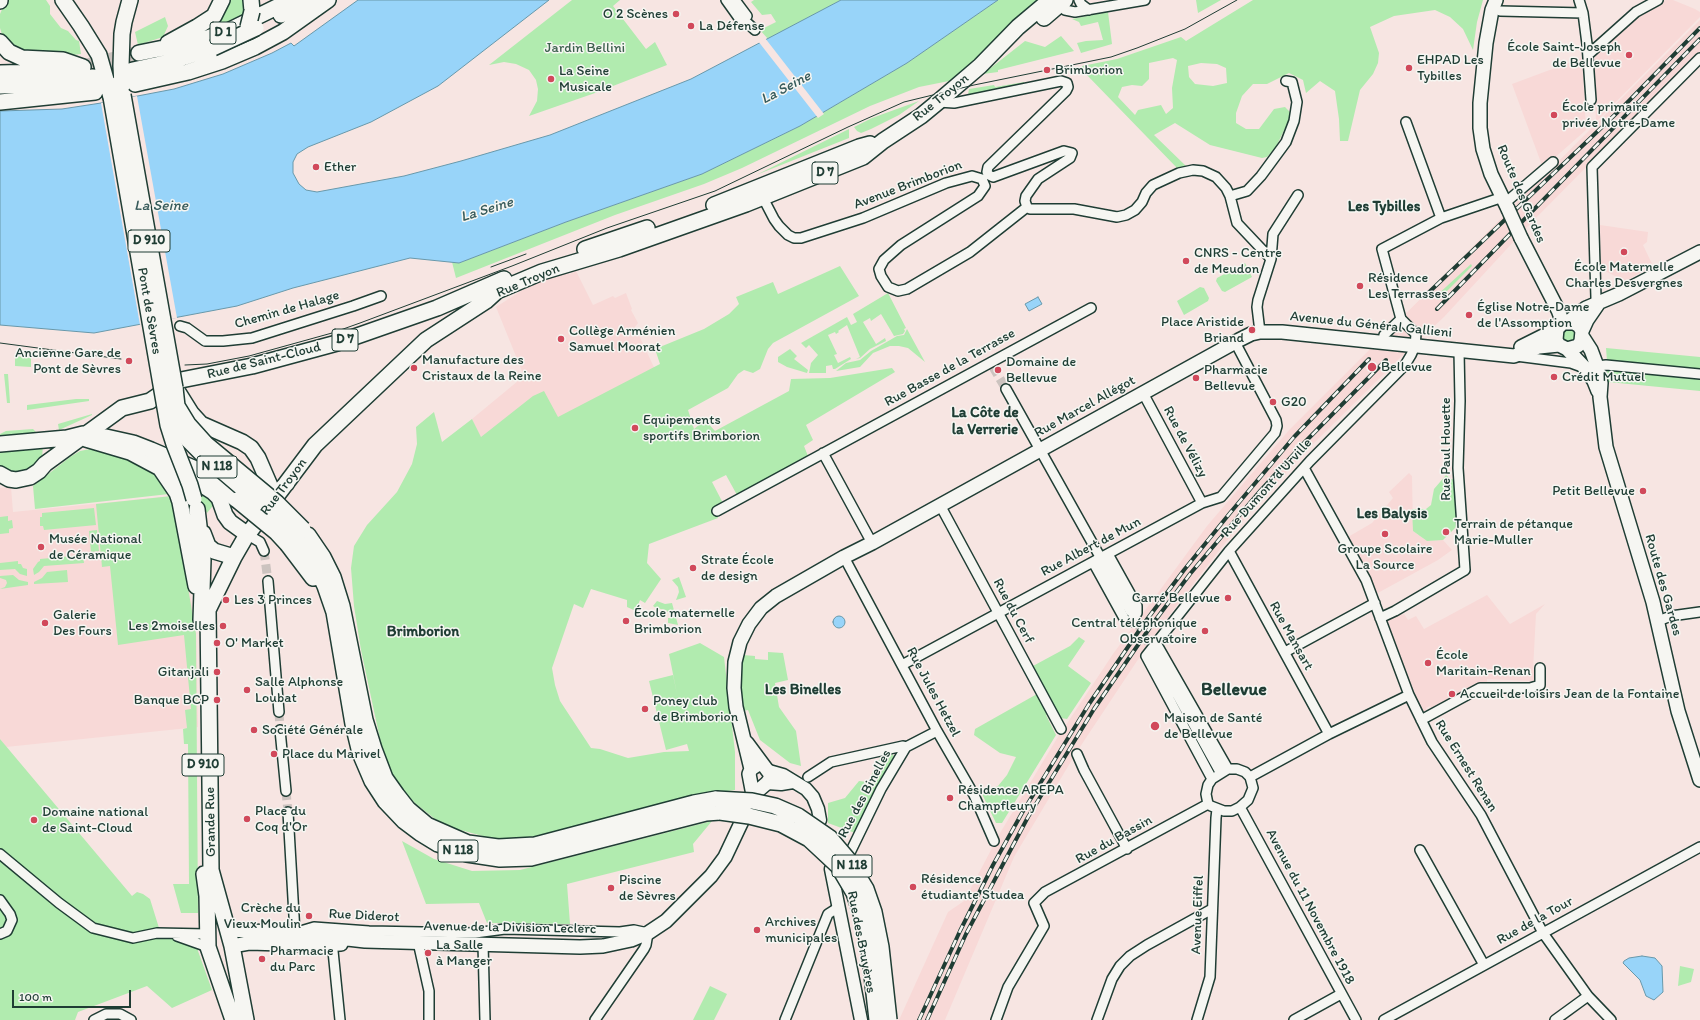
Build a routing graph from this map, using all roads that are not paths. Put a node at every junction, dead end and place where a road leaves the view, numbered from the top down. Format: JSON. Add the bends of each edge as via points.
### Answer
{"nodes":[{"id":1,"x":130,"y":0,"type":"edge"},
{"id":2,"x":222,"y":0,"type":"edge"},
{"id":3,"x":291,"y":0,"type":"edge"},
{"id":4,"x":313,"y":0,"type":"edge"},
{"id":5,"x":328,"y":0,"type":"edge"},
{"id":6,"x":726,"y":0,"type":"edge"},
{"id":7,"x":735,"y":0,"type":"edge"},
{"id":8,"x":1145,"y":0,"type":"edge"},
{"id":9,"x":1579,"y":0,"type":"edge"},
{"id":10,"x":1658,"y":0,"type":"edge"},
{"id":11,"x":62,"y":1,"type":"edge"},
{"id":12,"x":1058,"y":1,"type":"edge"},
{"id":13,"x":1080,"y":2,"type":"edge"},
{"id":14,"x":252,"y":6,"type":"edge"},
{"id":15,"x":1498,"y":6,"type":"edge"},
{"id":16,"x":1089,"y":10,"type":"junction"},
{"id":17,"x":1075,"y":12,"type":"junction"},
{"id":18,"x":1583,"y":13,"type":"junction"},
{"id":19,"x":743,"y":19,"type":"junction"},
{"id":20,"x":252,"y":27,"type":"junction"},
{"id":21,"x":755,"y":30,"type":"dead end"},
{"id":22,"x":0,"y":42,"type":"edge"},
{"id":23,"x":1589,"y":54,"type":"junction"},
{"id":24,"x":1700,"y":58,"type":"edge"},
{"id":25,"x":205,"y":67,"type":"junction"},
{"id":26,"x":0,"y":73,"type":"edge"},
{"id":27,"x":1286,"y":81,"type":"dead end"},
{"id":28,"x":0,"y":86,"type":"edge"},
{"id":29,"x":120,"y":88,"type":"junction"},
{"id":30,"x":0,"y":89,"type":"edge"},
{"id":31,"x":95,"y":92,"type":"dead end"},
{"id":32,"x":37,"y":98,"type":"junction"},
{"id":33,"x":1591,"y":100,"type":"dead end"},
{"id":34,"x":0,"y":102,"type":"edge"},
{"id":35,"x":938,"y":102,"type":"junction"},
{"id":36,"x":1406,"y":122,"type":"dead end"},
{"id":37,"x":1553,"y":162,"type":"dead end"},
{"id":38,"x":760,"y":193,"type":"junction"},
{"id":39,"x":1298,"y":195,"type":"dead end"},
{"id":40,"x":1230,"y":196,"type":"junction"},
{"id":41,"x":1505,"y":203,"type":"junction"},
{"id":42,"x":1027,"y":207,"type":"junction"},
{"id":43,"x":1441,"y":218,"type":"junction"},
{"id":44,"x":1700,"y":252,"type":"edge"},
{"id":45,"x":1271,"y":259,"type":"junction"},
{"id":46,"x":381,"y":296,"type":"dead end"},
{"id":47,"x":1598,"y":304,"type":"junction"},
{"id":48,"x":1091,"y":308,"type":"dead end"},
{"id":49,"x":440,"y":314,"type":"junction"},
{"id":50,"x":1401,"y":320,"type":"junction"},
{"id":51,"x":1563,"y":325,"type":"junction"},
{"id":52,"x":180,"y":326,"type":"dead end"},
{"id":53,"x":1260,"y":332,"type":"junction"},
{"id":54,"x":1582,"y":333,"type":"junction"},
{"id":55,"x":430,"y":337,"type":"junction"},
{"id":56,"x":1235,"y":342,"type":"junction"},
{"id":57,"x":1383,"y":342,"type":"junction"},
{"id":58,"x":1415,"y":346,"type":"junction"},
{"id":59,"x":1563,"y":347,"type":"junction"},
{"id":60,"x":1459,"y":351,"type":"junction"},
{"id":61,"x":986,"y":353,"type":"dead end"},
{"id":62,"x":1510,"y":356,"type":"junction"},
{"id":63,"x":992,"y":365,"type":"junction"},
{"id":64,"x":1592,"y":368,"type":"junction"},
{"id":65,"x":1700,"y":374,"type":"edge"},
{"id":66,"x":160,"y":380,"type":"junction"},
{"id":67,"x":178,"y":384,"type":"junction"},
{"id":68,"x":1006,"y":389,"type":"tunnel mouth"},
{"id":69,"x":1143,"y":393,"type":"junction"},
{"id":70,"x":84,"y":435,"type":"junction"},
{"id":71,"x":0,"y":444,"type":"edge"},
{"id":72,"x":1040,"y":450,"type":"junction"},
{"id":73,"x":823,"y":453,"type":"junction"},
{"id":74,"x":160,"y":468,"type":"junction"},
{"id":75,"x":1304,"y":468,"type":"junction"},
{"id":76,"x":265,"y":473,"type":"junction"},
{"id":77,"x":0,"y":474,"type":"edge"},
{"id":78,"x":287,"y":484,"type":"junction"},
{"id":79,"x":1202,"y":503,"type":"junction"},
{"id":80,"x":195,"y":504,"type":"junction"},
{"id":81,"x":940,"y":505,"type":"junction"},
{"id":82,"x":270,"y":507,"type":"junction"},
{"id":83,"x":717,"y":511,"type":"dead end"},
{"id":84,"x":248,"y":534,"type":"junction"},
{"id":85,"x":296,"y":537,"type":"junction"},
{"id":86,"x":872,"y":543,"type":"junction"},
{"id":87,"x":264,"y":550,"type":"tunnel mouth"},
{"id":88,"x":1229,"y":551,"type":"junction"},
{"id":89,"x":234,"y":557,"type":"junction"},
{"id":90,"x":844,"y":557,"type":"junction"},
{"id":91,"x":1101,"y":558,"type":"junction"},
{"id":92,"x":268,"y":581,"type":"tunnel mouth"},
{"id":93,"x":1375,"y":603,"type":"junction"},
{"id":94,"x":205,"y":610,"type":"junction"},
{"id":95,"x":1131,"y":612,"type":"tunnel mouth"},
{"id":96,"x":1700,"y":612,"type":"edge"},
{"id":97,"x":998,"y":613,"type":"junction"},
{"id":98,"x":1380,"y":618,"type":"junction"},
{"id":99,"x":1658,"y":621,"type":"junction"},
{"id":100,"x":1156,"y":643,"type":"junction"},
{"id":101,"x":1285,"y":652,"type":"junction"},
{"id":102,"x":1150,"y":655,"type":"junction"},
{"id":103,"x":902,"y":665,"type":"junction"},
{"id":104,"x":1540,"y":668,"type":"dead end"},
{"id":105,"x":1409,"y":696,"type":"junction"},
{"id":106,"x":279,"y":712,"type":"tunnel mouth"},
{"id":107,"x":1421,"y":720,"type":"junction"},
{"id":108,"x":1061,"y":729,"type":"dead end"},
{"id":109,"x":280,"y":730,"type":"tunnel mouth"},
{"id":110,"x":937,"y":731,"type":"junction"},
{"id":111,"x":1329,"y":734,"type":"junction"},
{"id":112,"x":906,"y":747,"type":"junction"},
{"id":113,"x":1077,"y":754,"type":"dead end"},
{"id":114,"x":1224,"y":771,"type":"junction"},
{"id":115,"x":761,"y":776,"type":"joint"},
{"id":116,"x":808,"y":777,"type":"dead end"},
{"id":117,"x":1250,"y":778,"type":"junction"},
{"id":118,"x":1212,"y":779,"type":"junction"},
{"id":119,"x":1700,"y":780,"type":"edge"},
{"id":120,"x":286,"y":791,"type":"tunnel mouth"},
{"id":121,"x":1208,"y":804,"type":"junction"},
{"id":122,"x":718,"y":806,"type":"junction"},
{"id":123,"x":1240,"y":807,"type":"junction"},
{"id":124,"x":1217,"y":809,"type":"junction"},
{"id":125,"x":288,"y":812,"type":"tunnel mouth"},
{"id":126,"x":820,"y":820,"type":"dead end"},
{"id":127,"x":742,"y":821,"type":"dead end"},
{"id":128,"x":994,"y":841,"type":"dead end"},
{"id":129,"x":1700,"y":847,"type":"edge"},
{"id":130,"x":1127,"y":849,"type":"junction"},
{"id":131,"x":1420,"y":850,"type":"dead end"},
{"id":132,"x":0,"y":854,"type":"edge"},
{"id":133,"x":831,"y":869,"type":"dead end"},
{"id":134,"x":834,"y":886,"type":"junction"},
{"id":135,"x":0,"y":900,"type":"edge"},
{"id":136,"x":839,"y":907,"type":"junction"},
{"id":137,"x":1212,"y":909,"type":"junction"},
{"id":138,"x":228,"y":930,"type":"junction"},
{"id":139,"x":295,"y":933,"type":"junction"},
{"id":140,"x":648,"y":933,"type":"junction"},
{"id":141,"x":1543,"y":933,"type":"junction"},
{"id":142,"x":0,"y":934,"type":"edge"},
{"id":143,"x":172,"y":934,"type":"junction"},
{"id":144,"x":208,"y":941,"type":"junction"},
{"id":145,"x":365,"y":941,"type":"junction"},
{"id":146,"x":418,"y":942,"type":"junction"},
{"id":147,"x":286,"y":943,"type":"junction"},
{"id":148,"x":483,"y":944,"type":"junction"},
{"id":149,"x":306,"y":945,"type":"junction"},
{"id":150,"x":331,"y":945,"type":"junction"},
{"id":151,"x":232,"y":946,"type":"junction"},
{"id":152,"x":1484,"y":965,"type":"junction"},
{"id":153,"x":1341,"y":994,"type":"junction"},
{"id":154,"x":1588,"y":996,"type":"junction"},
{"id":155,"x":94,"y":1020,"type":"edge"},
{"id":156,"x":131,"y":1020,"type":"edge"},
{"id":157,"x":233,"y":1020,"type":"edge"},
{"id":158,"x":246,"y":1020,"type":"edge"},
{"id":159,"x":340,"y":1020,"type":"edge"},
{"id":160,"x":429,"y":1020,"type":"edge"},
{"id":161,"x":485,"y":1020,"type":"edge"},
{"id":162,"x":595,"y":1020,"type":"edge"},
{"id":163,"x":785,"y":1020,"type":"edge"},
{"id":164,"x":861,"y":1020,"type":"edge"},
{"id":165,"x":877,"y":1020,"type":"edge"},
{"id":166,"x":889,"y":1020,"type":"edge"},
{"id":167,"x":996,"y":1020,"type":"edge"},
{"id":168,"x":1097,"y":1020,"type":"edge"},
{"id":169,"x":1197,"y":1020,"type":"edge"},
{"id":170,"x":1294,"y":1020,"type":"edge"},
{"id":171,"x":1356,"y":1020,"type":"edge"},
{"id":172,"x":1384,"y":1020,"type":"edge"},
{"id":173,"x":1555,"y":1020,"type":"edge"},
{"id":174,"x":1611,"y":1020,"type":"edge"}],
"edges":[{"from":1,"to":29,"type":"main road","number":"D 910","via":[[124,22]]},
{"from":2,"to":3,"type":"main road","number":"D 1","via":[[214,16],[145,52],[198,41],[228,31]]},
{"from":4,"to":20,"type":"main road","number":"D 1"},
{"from":5,"to":25,"type":"main road","number":"D 1","via":[[278,35]]},
{"from":6,"to":19,"type":"street","via":[[741,21]]},
{"from":7,"to":19,"type":"street","via":[[747,16]]},
{"from":8,"to":16,"type":"street"},
{"from":9,"to":18,"type":"street"},
{"from":10,"to":23,"type":"street","via":[[1636,12]]},
{"from":11,"to":29,"type":"main road","number":"D 910"},
{"from":12,"to":17,"type":"street","via":[[1065,10]]},
{"from":12,"to":35,"type":"main road","name":"Rue Troyon","number":"D 7","via":[[1022,36],[997,51]]},
{"from":13,"to":16,"type":"street"},
{"from":13,"to":17,"type":"street"},
{"from":14,"to":20,"type":"main road","bridge":true},
{"from":15,"to":18,"type":"street"},
{"from":15,"to":41,"type":"main road","name":"Route des Gardes","via":[[1492,10],[1486,43],[1480,128],[1487,161]]},
{"from":16,"to":17,"type":"street"},
{"from":18,"to":23,"type":"street"},
{"from":19,"to":21,"type":"street"},
{"from":20,"to":25,"type":"main road","via":[[236,47]]},
{"from":20,"to":29,"type":"main road","number":"D 1","bridge":true,"via":[[214,48],[128,72]]},
{"from":22,"to":26,"type":"main road","via":[[9,52],[22,58],[63,60],[83,67]]},
{"from":23,"to":33,"type":"street"},
{"from":24,"to":47,"type":"street","via":[[1592,167]]},
{"from":25,"to":29,"type":"main road","number":"D 1"},
{"from":27,"to":40,"type":"street","via":[[1292,82],[1297,102],[1294,121],[1286,142],[1247,191]]},
{"from":28,"to":29,"type":"main road","via":[[50,84],[93,78]]},
{"from":29,"to":66,"type":"main road","name":"Pont de Sèvres","number":"D 910","bridge":true},
{"from":29,"to":67,"type":"main road","name":"Pont de Sèvres","number":"D 910","bridge":true},
{"from":30,"to":32,"type":"main road","via":[[16,95]]},
{"from":31,"to":32,"type":"main road"},
{"from":32,"to":34,"type":"main road"},
{"from":35,"to":38,"type":"main road","name":"Rue Troyon","number":"D 7","via":[[883,141],[859,147]]},
{"from":35,"to":42,"type":"street","via":[[954,103],[1061,81],[1067,83],[1066,91],[988,167],[989,176],[993,177],[1064,151],[1072,153],[1070,158],[1038,178],[1026,196]]},
{"from":36,"to":43,"type":"street"},
{"from":37,"to":41,"type":"street"},
{"from":38,"to":42,"type":"street","name":"Avenue Brimborion","via":[[774,219],[784,230],[794,238],[802,238],[868,215],[946,183],[972,176],[982,179],[985,186],[978,196],[901,245],[884,260],[879,269],[883,281],[891,289],[898,291],[907,289],[970,252]]},
{"from":38,"to":49,"type":"main road","name":"Rue Troyon","number":"D 7","via":[[536,266],[467,295]]},
{"from":38,"to":55,"type":"main road","name":"Rue Troyon","number":"D 7","via":[[626,246],[542,272],[497,291],[486,301]]},
{"from":39,"to":45,"type":"street","via":[[1273,234]]},
{"from":40,"to":42,"type":"street","via":[[1216,177],[1193,170],[1179,173],[1153,185],[1136,210],[1117,217],[1074,208]]},
{"from":40,"to":45,"type":"street","via":[[1237,223]]},
{"from":41,"to":43,"type":"street"},
{"from":41,"to":51,"type":"main road","name":"Route des Gardes","bridge":true},
{"from":43,"to":50,"type":"street","via":[[1382,249]]},
{"from":44,"to":47,"type":"main road"},
{"from":45,"to":53,"type":"street","via":[[1257,307]]},
{"from":46,"to":52,"type":"street","name":"Chemin de Halage","via":[[252,338],[205,341]]},
{"from":47,"to":51,"type":"main road","via":[[1586,308]]},
{"from":47,"to":54,"type":"main road","via":[[1590,314]]},
{"from":48,"to":63,"type":"street","name":"Rue Basse de la Terrasse"},
{"from":49,"to":55,"type":"main road","via":[[439,328]]},
{"from":49,"to":67,"type":"main road","name":"Rue de Saint-Cloud","number":"D 7"},
{"from":50,"to":57,"type":"street","via":[[1384,335]]},
{"from":50,"to":58,"type":"street","via":[[1416,334]]},
{"from":51,"to":54,"type":"main road","via":[[1574,323],[1579,326]]},
{"from":51,"to":59,"type":"main road","via":[[1556,340]]},
{"from":51,"to":62,"type":"main road"},
{"from":53,"to":56,"type":"main road","name":"Avenue du Général Gallieni"},
{"from":53,"to":57,"type":"main road","name":"Avenue du Général Gallieni"},
{"from":54,"to":59,"type":"main road","via":[[1578,346]]},
{"from":54,"to":64,"type":"main road","name":"Route des Gardes","via":[[1591,350]]},
{"from":55,"to":78,"type":"main road","name":"Rue Troyon","number":"D 7","via":[[315,445]]},
{"from":56,"to":69,"type":"main road","name":"Rue Marcel Allégot"},
{"from":56,"to":79,"type":"street","name":"Rue Albert de Mun","via":[[1277,426],[1275,433],[1221,497]]},
{"from":57,"to":58,"type":"main road","name":"Avenue du Général Gallieni"},
{"from":58,"to":60,"type":"main road","name":"Avenue du Général Gallieni"},
{"from":58,"to":75,"type":"street","name":"Rue Dumont d'Urville","via":[[1405,365]]},
{"from":59,"to":62,"type":"main road","name":"Avenue du Général Gallieni","via":[[1539,347]]},
{"from":59,"to":64,"type":"main road"},
{"from":60,"to":62,"type":"main road","name":"Avenue du Général Gallieni"},
{"from":60,"to":98,"type":"street","name":"Rue Paul Houette","via":[[1458,468],[1465,570]]},
{"from":61,"to":63,"type":"street"},
{"from":62,"to":64,"type":"street","name":"Avenue du Général Gallieni"},
{"from":63,"to":73,"type":"street","name":"Rue Basse de la Terrasse"},
{"from":64,"to":65,"type":"street","name":"Avenue du Général Gallieni","via":[[1606,365]]},
{"from":64,"to":99,"type":"main road","name":"Route des Gardes","via":[[1601,382],[1600,397],[1606,447]]},
{"from":66,"to":80,"type":"main road","name":"Pont de Sèvres","number":"D 910","bridge":true,"via":[[171,435]]},
{"from":66,"to":85,"type":"main road","number":"N 118","bridge":true,"via":[[172,416],[188,440]]},
{"from":67,"to":70,"type":"main road","via":[[150,401],[122,408]]},
{"from":67,"to":76,"type":"main road","number":"D 910","via":[[191,413],[201,424],[251,448]]},
{"from":67,"to":85,"type":"main road","number":"N 118","bridge":true,"via":[[177,406],[197,434],[277,504]]},
{"from":68,"to":72,"type":"street"},
{"from":69,"to":72,"type":"main road","name":"Rue Marcel Allégot"},
{"from":69,"to":79,"type":"street","name":"Rue de Vélizy"},
{"from":70,"to":71,"type":"main road"},
{"from":70,"to":74,"type":"main road","number":"D 910","via":[[130,452]]},
{"from":70,"to":77,"type":"main road","via":[[45,464],[39,472],[26,479],[9,479]]},
{"from":70,"to":85,"type":"main road","bridge":true,"via":[[133,443],[198,470],[276,532]]},
{"from":72,"to":81,"type":"main road","name":"Rue Marcel Allégot"},
{"from":72,"to":91,"type":"street"},
{"from":73,"to":83,"type":"street","name":"Rue Basse de la Terrasse"},
{"from":73,"to":86,"type":"street"},
{"from":74,"to":84,"type":"main road","number":"D 910","via":[[199,483],[213,492],[230,522]]},
{"from":74,"to":94,"type":"main road","number":"D 910","via":[[180,502]]},
{"from":75,"to":88,"type":"street","name":"Rue Dumont d'Urville"},
{"from":75,"to":93,"type":"street","name":"Rue Ernest Renan","via":[[1366,580]]},
{"from":76,"to":78,"type":"main road","via":[[275,491]]},
{"from":76,"to":82,"type":"main road","number":"D 910"},
{"from":78,"to":82,"type":"main road","name":"Rue Troyon"},
{"from":79,"to":91,"type":"street","name":"Rue Albert de Mun"},
{"from":80,"to":89,"type":"main road","via":[[208,546]]},
{"from":80,"to":94,"type":"main road"},
{"from":81,"to":86,"type":"main road","name":"Rue Marcel Allégot"},
{"from":81,"to":97,"type":"street","name":"Rue du Cerf"},
{"from":82,"to":84,"type":"main road","number":"D 910"},
{"from":84,"to":87,"type":"street","via":[[260,542]]},
{"from":84,"to":89,"type":"main road","name":"Grande Rue","number":"D 910"},
{"from":85,"to":122,"type":"main road","number":"N 118","via":[[323,557],[333,577],[340,599],[365,720],[385,778],[408,809],[427,825],[468,843],[498,848],[535,845],[694,803]]},
{"from":85,"to":122,"type":"main road","number":"N 118","via":[[337,630],[360,753],[372,781],[385,801],[420,833],[438,844],[467,854],[500,859],[531,858],[706,813]]},
{"from":86,"to":90,"type":"main road","name":"Rue Marcel Allégot"},
{"from":88,"to":100,"type":"street","name":"Rue Dumont d'Urville"},
{"from":88,"to":101,"type":"street","name":"Rue Mansart"},
{"from":89,"to":94,"type":"main road","name":"Grande Rue","number":"D 910"},
{"from":90,"to":103,"type":"street","name":"Rue Jules Hetzel"},
{"from":90,"to":115,"type":"main road","via":[[776,596],[761,608],[748,624],[740,642],[735,662],[736,707],[743,736]]},
{"from":91,"to":91,"type":"street","via":[[1125,620],[1130,622],[1137,612],[1137,606]]},
{"from":91,"to":95,"type":"street"},
{"from":91,"to":97,"type":"street","name":"Rue Albert de Mun"},
{"from":92,"to":106,"type":"street"},
{"from":93,"to":98,"type":"street","name":"Rue Ernest Renan"},
{"from":93,"to":101,"type":"street"},
{"from":94,"to":138,"type":"main road","name":"Grande Rue","number":"D 910","via":[[211,870]]},
{"from":94,"to":144,"type":"main road","name":"Grande Rue","number":"D 910","via":[[202,662],[204,874]]},
{"from":96,"to":99,"type":"street","via":[[1671,616]]},
{"from":97,"to":103,"type":"street","name":"Rue Albert de Mun"},
{"from":97,"to":108,"type":"street","name":"Rue du Cerf"},
{"from":98,"to":105,"type":"street","name":"Rue Ernest Renan"},
{"from":99,"to":119,"type":"main road","name":"Route des Gardes","via":[[1678,712]]},
{"from":100,"to":102,"type":"street","name":"Rue Dumont d'Urville"},
{"from":100,"to":114,"type":"street"},
{"from":101,"to":111,"type":"street","name":"Rue Mansart"},
{"from":102,"to":114,"type":"street"},
{"from":102,"to":118,"type":"street"},
{"from":103,"to":110,"type":"street","name":"Rue Jules Hetzel"},
{"from":104,"to":107,"type":"street","via":[[1540,685],[1530,688],[1480,688]]},
{"from":105,"to":107,"type":"street","name":"Rue Ernest Renan"},
{"from":105,"to":111,"type":"street"},
{"from":107,"to":141,"type":"street","name":"Rue Ernest Renan","via":[[1432,742],[1481,815]]},
{"from":109,"to":120,"type":"street"},
{"from":110,"to":112,"type":"street","name":"Rue des Binelles"},
{"from":110,"to":128,"type":"street","name":"Rue Jules Hetzel","via":[[974,795]]},
{"from":111,"to":117,"type":"street"},
{"from":112,"to":116,"type":"street","via":[[831,762]]},
{"from":112,"to":134,"type":"street","name":"Rue des Binelles","via":[[878,796]]},
{"from":113,"to":130,"type":"street"},
{"from":114,"to":117,"type":"street","via":[[1237,769],[1245,772]]},
{"from":114,"to":118,"type":"street"},
{"from":115,"to":126,"type":"street","via":[[781,784],[793,782],[806,789],[813,797]]},
{"from":117,"to":123,"type":"street","via":[[1253,788],[1248,800]]},
{"from":118,"to":121,"type":"street","via":[[1206,794]]},
{"from":121,"to":124,"type":"street"},
{"from":121,"to":130,"type":"street","name":"Rue du Bassin"},
{"from":122,"to":165,"type":"main road","number":"N 118","bridge":true,"via":[[781,824],[809,839],[838,866],[854,893],[862,916],[869,948]]},
{"from":122,"to":166,"type":"main road","number":"N 118","bridge":true,"via":[[752,801],[775,806],[798,816],[830,838],[847,858],[866,889],[874,912],[881,947]]},
{"from":123,"to":124,"type":"street","via":[[1232,811]]},
{"from":123,"to":153,"type":"street","name":"Avenue du 11 Novembre 1918"},
{"from":124,"to":137,"type":"street","name":"Avenue Eiffel"},
{"from":125,"to":139,"type":"street"},
{"from":127,"to":140,"type":"main road","name":"Avenue de la Division Leclerc","via":[[717,869],[666,921]]},
{"from":129,"to":141,"type":"street","name":"Rue de la Tour"},
{"from":130,"to":167,"type":"street","name":"Rue du Bassin","via":[[1045,892],[1034,903],[1044,926],[1008,987]]},
{"from":131,"to":152,"type":"street"},
{"from":132,"to":143,"type":"street","via":[[93,928],[122,935],[136,932]]},
{"from":133,"to":134,"type":"street","name":"Rue des Bruyères"},
{"from":134,"to":136,"type":"street","name":"Rue des Bruyères"},
{"from":135,"to":142,"type":"street","via":[[12,920],[7,931]]},
{"from":136,"to":163,"type":"street","via":[[828,914]]},
{"from":136,"to":164,"type":"street","name":"Rue des Bruyères"},
{"from":137,"to":168,"type":"street","via":[[1130,956],[1112,979]]},
{"from":137,"to":169,"type":"street","name":"Avenue Eiffel","via":[[1210,977]]},
{"from":138,"to":139,"type":"main road","name":"Avenue de la Division Leclerc"},
{"from":138,"to":144,"type":"main road","via":[[217,930]]},
{"from":138,"to":151,"type":"main road","name":"Grande Rue","number":"D 910"},
{"from":139,"to":140,"type":"street","name":"Rue Diderot","via":[[314,927],[475,933],[505,929],[620,932],[634,930]]},
{"from":139,"to":145,"type":"main road","name":"Avenue de la Division Leclerc"},
{"from":139,"to":147,"type":"main road"},
{"from":139,"to":149,"type":"street"},
{"from":140,"to":148,"type":"main road","name":"Avenue de la Division Leclerc","via":[[631,940],[603,946]]},
{"from":140,"to":162,"type":"street","via":[[644,949]]},
{"from":141,"to":152,"type":"street","name":"Rue de la Tour"},
{"from":141,"to":154,"type":"street","name":"Rue Ernest Renan"},
{"from":143,"to":144,"type":"street"},
{"from":143,"to":144,"type":"street","via":[[195,944]]},
{"from":144,"to":151,"type":"main road","via":[[211,950],[221,952]]},
{"from":144,"to":157,"type":"main road","name":"Grande Rue","number":"D 910"},
{"from":145,"to":146,"type":"main road","name":"Avenue de la Division Leclerc"},
{"from":145,"to":150,"type":"main road","name":"Avenue de la Division Leclerc"},
{"from":146,"to":148,"type":"main road","name":"Avenue de la Division Leclerc"},
{"from":146,"to":160,"type":"street","via":[[429,991]]},
{"from":147,"to":149,"type":"main road","name":"Avenue de la Division Leclerc"},
{"from":147,"to":151,"type":"main road","name":"Avenue de la Division Leclerc","via":[[249,943]]},
{"from":148,"to":161,"type":"street"},
{"from":149,"to":150,"type":"main road","name":"Avenue de la Division Leclerc"},
{"from":150,"to":159,"type":"street"},
{"from":151,"to":158,"type":"main road","name":"Grande Rue","number":"D 910"},
{"from":152,"to":172,"type":"street","name":"Rue de la Tour"},
{"from":153,"to":170,"type":"street"},
{"from":153,"to":171,"type":"street","name":"Avenue du 11 Novembre 1918"},
{"from":154,"to":173,"type":"street"},
{"from":154,"to":174,"type":"street","name":"Rue Ernest Renan"},
{"from":155,"to":156,"type":"street","via":[[106,1014],[120,1014]]}]}
